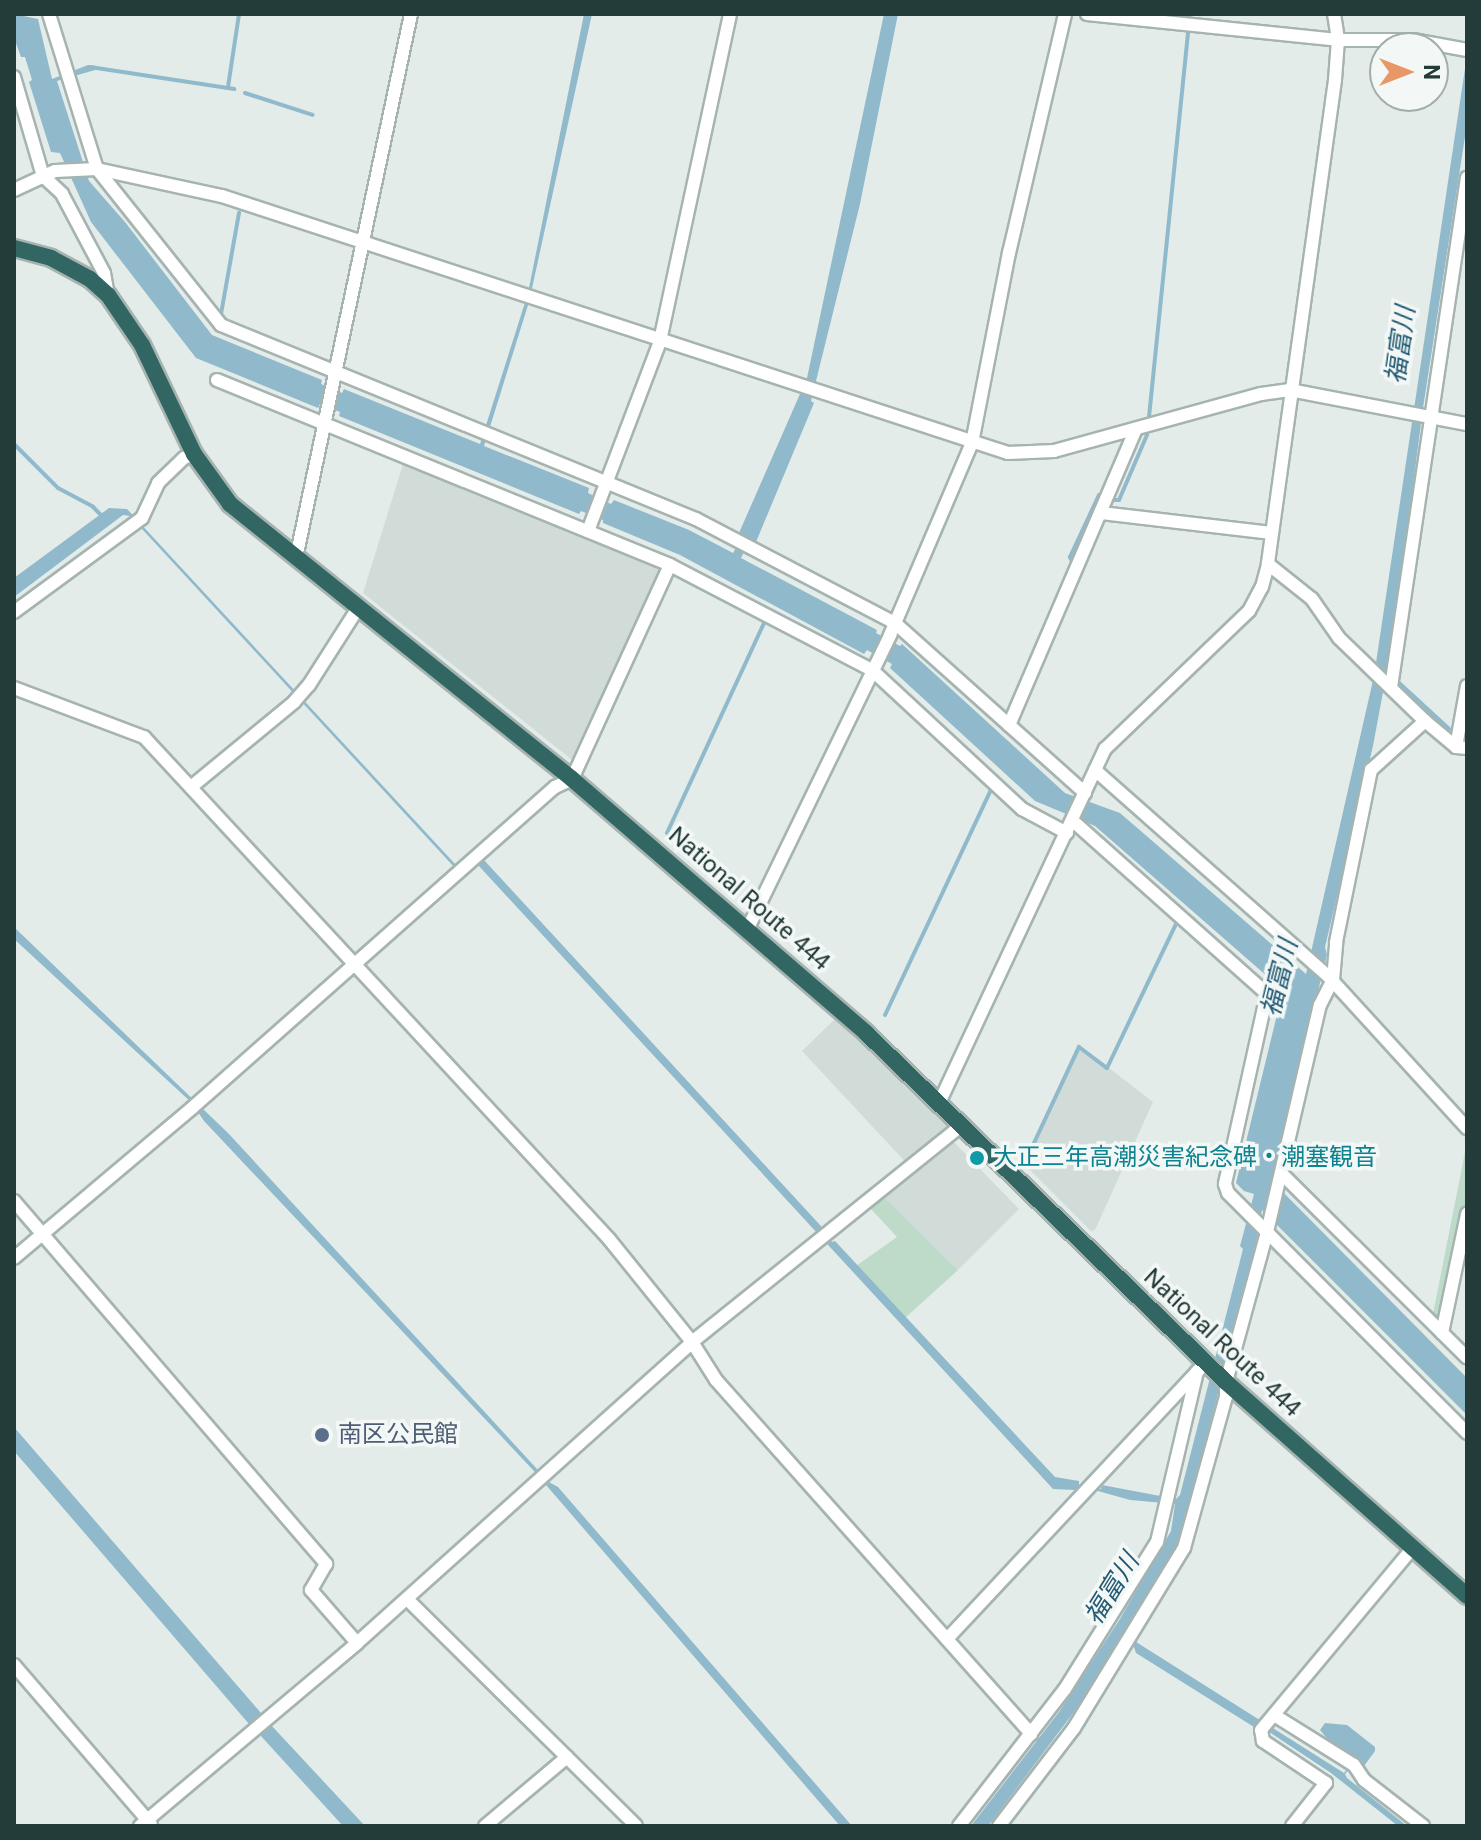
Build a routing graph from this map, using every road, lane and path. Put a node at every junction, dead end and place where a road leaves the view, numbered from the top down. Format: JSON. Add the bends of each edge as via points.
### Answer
{"nodes":[{"id":1,"x":49,"y":14,"type":"edge"},
{"id":2,"x":411,"y":14,"type":"edge"},
{"id":3,"x":730,"y":14,"type":"edge"},
{"id":4,"x":1065,"y":14,"type":"edge"},
{"id":5,"x":1087,"y":14,"type":"edge"},
{"id":6,"x":1334,"y":14,"type":"edge"},
{"id":7,"x":1338,"y":40,"type":"junction"},
{"id":8,"x":1467,"y":50,"type":"edge"},
{"id":9,"x":17,"y":72,"type":"edge"},
{"id":10,"x":97,"y":169,"type":"junction"},
{"id":11,"x":49,"y":174,"type":"junction"},
{"id":12,"x":1467,"y":178,"type":"edge"},
{"id":13,"x":14,"y":190,"type":"edge"},
{"id":14,"x":363,"y":244,"type":"junction"},
{"id":15,"x":14,"y":248,"type":"edge"},
{"id":16,"x":108,"y":295,"type":"junction"},
{"id":17,"x":660,"y":341,"type":"junction"},
{"id":18,"x":335,"y":376,"type":"junction"},
{"id":19,"x":217,"y":380,"type":"dead end"},
{"id":20,"x":1290,"y":390,"type":"junction"},
{"id":21,"x":1427,"y":415,"type":"junction"},
{"id":22,"x":325,"y":420,"type":"junction"},
{"id":23,"x":1467,"y":424,"type":"edge"},
{"id":24,"x":1136,"y":429,"type":"junction"},
{"id":25,"x":972,"y":443,"type":"junction"},
{"id":26,"x":194,"y":454,"type":"junction"},
{"id":27,"x":604,"y":488,"type":"junction"},
{"id":28,"x":1101,"y":513,"type":"junction"},
{"id":29,"x":590,"y":525,"type":"junction"},
{"id":30,"x":1270,"y":533,"type":"junction"},
{"id":31,"x":296,"y":558,"type":"junction"},
{"id":32,"x":1268,"y":564,"type":"junction"},
{"id":33,"x":670,"y":565,"type":"junction"},
{"id":34,"x":358,"y":608,"type":"junction"},
{"id":35,"x":14,"y":612,"type":"edge"},
{"id":36,"x":892,"y":629,"type":"junction"},
{"id":37,"x":875,"y":665,"type":"junction"},
{"id":38,"x":1391,"y":680,"type":"junction"},
{"id":39,"x":1467,"y":686,"type":"edge"},
{"id":40,"x":14,"y":688,"type":"edge"},
{"id":41,"x":1425,"y":721,"type":"junction"},
{"id":42,"x":1009,"y":725,"type":"junction"},
{"id":43,"x":1460,"y":740,"type":"edge"},
{"id":44,"x":1095,"y":770,"type":"junction"},
{"id":45,"x":572,"y":779,"type":"junction"},
{"id":46,"x":191,"y":787,"type":"junction"},
{"id":47,"x":1084,"y":795,"type":"junction"},
{"id":48,"x":1073,"y":821,"type":"junction"},
{"id":49,"x":1067,"y":833,"type":"junction"},
{"id":50,"x":748,"y":928,"type":"junction"},
{"id":51,"x":354,"y":963,"type":"junction"},
{"id":52,"x":1330,"y":978,"type":"junction"},
{"id":53,"x":940,"y":1101,"type":"junction"},
{"id":54,"x":961,"y":1126,"type":"junction"},
{"id":55,"x":1467,"y":1128,"type":"edge"},
{"id":56,"x":1280,"y":1178,"type":"junction"},
{"id":57,"x":14,"y":1201,"type":"edge"},
{"id":58,"x":1467,"y":1214,"type":"edge"},
{"id":59,"x":1266,"y":1227,"type":"junction"},
{"id":60,"x":44,"y":1235,"type":"junction"},
{"id":61,"x":14,"y":1258,"type":"edge"},
{"id":62,"x":1442,"y":1333,"type":"junction"},
{"id":63,"x":692,"y":1342,"type":"junction"},
{"id":64,"x":1467,"y":1358,"type":"edge"},
{"id":65,"x":1201,"y":1368,"type":"junction"},
{"id":66,"x":1226,"y":1382,"type":"junction"},
{"id":67,"x":1467,"y":1433,"type":"edge"},
{"id":68,"x":1411,"y":1550,"type":"junction"},
{"id":69,"x":1467,"y":1596,"type":"edge"},
{"id":70,"x":407,"y":1599,"type":"junction"},
{"id":71,"x":947,"y":1639,"type":"junction"},
{"id":72,"x":357,"y":1643,"type":"junction"},
{"id":73,"x":14,"y":1665,"type":"edge"},
{"id":74,"x":1267,"y":1722,"type":"junction"},
{"id":75,"x":1031,"y":1734,"type":"junction"},
{"id":76,"x":567,"y":1757,"type":"junction"},
{"id":77,"x":147,"y":1824,"type":"edge"},
{"id":78,"x":485,"y":1826,"type":"edge"},
{"id":79,"x":636,"y":1826,"type":"edge"},
{"id":80,"x":959,"y":1826,"type":"edge"},
{"id":81,"x":999,"y":1826,"type":"edge"},
{"id":82,"x":1292,"y":1826,"type":"edge"},
{"id":83,"x":1423,"y":1826,"type":"edge"}],
"edges":[{"from":1,"to":10,"type":"street","via":[[56,58],[68,75]]},
{"from":2,"to":14,"type":"street"},
{"from":3,"to":17,"type":"street"},
{"from":4,"to":25,"type":"street","via":[[1009,253]]},
{"from":5,"to":7,"type":"street"},
{"from":6,"to":7,"type":"street"},
{"from":7,"to":8,"type":"street","via":[[1413,40]]},
{"from":7,"to":20,"type":"street"},
{"from":9,"to":11,"type":"street"},
{"from":10,"to":11,"type":"street"},
{"from":10,"to":14,"type":"street","via":[[222,196]]},
{"from":10,"to":18,"type":"street","via":[[221,325]]},
{"from":11,"to":13,"type":"street"},
{"from":11,"to":16,"type":"street","via":[[104,273]]},
{"from":12,"to":21,"type":"street"},
{"from":14,"to":17,"type":"street"},
{"from":14,"to":18,"type":"street"},
{"from":15,"to":16,"type":"highway","name":"National Route 444","via":[[51,258]]},
{"from":16,"to":26,"type":"highway","name":"National Route 444","via":[[142,345]]},
{"from":17,"to":25,"type":"street"},
{"from":17,"to":27,"type":"street"},
{"from":18,"to":22,"type":"street"},
{"from":18,"to":27,"type":"street"},
{"from":19,"to":22,"type":"street"},
{"from":20,"to":21,"type":"street"},
{"from":20,"to":24,"type":"street"},
{"from":20,"to":30,"type":"street"},
{"from":21,"to":23,"type":"street"},
{"from":21,"to":38,"type":"street"},
{"from":22,"to":29,"type":"street"},
{"from":22,"to":31,"type":"street"},
{"from":24,"to":25,"type":"street","via":[[1028,455]]},
{"from":24,"to":28,"type":"street"},
{"from":25,"to":36,"type":"street"},
{"from":26,"to":31,"type":"highway","name":"National Route 444","via":[[230,504]]},
{"from":26,"to":35,"type":"street","via":[[158,483],[137,521]]},
{"from":27,"to":29,"type":"street"},
{"from":27,"to":36,"type":"street","via":[[696,519]]},
{"from":28,"to":30,"type":"street"},
{"from":28,"to":42,"type":"street"},
{"from":29,"to":33,"type":"street"},
{"from":30,"to":32,"type":"street"},
{"from":31,"to":34,"type":"highway","name":"National Route 444"},
{"from":32,"to":38,"type":"street","via":[[1312,599],[1339,638],[1370,669]]},
{"from":32,"to":44,"type":"street","via":[[1249,611],[1105,749]]},
{"from":33,"to":37,"type":"street"},
{"from":33,"to":45,"type":"street"},
{"from":34,"to":45,"type":"highway","name":"National Route 444"},
{"from":34,"to":46,"type":"street","via":[[298,697]]},
{"from":36,"to":37,"type":"street"},
{"from":36,"to":42,"type":"street"},
{"from":37,"to":49,"type":"street","via":[[1022,809]]},
{"from":37,"to":50,"type":"street"},
{"from":38,"to":41,"type":"street"},
{"from":39,"to":43,"type":"street"},
{"from":40,"to":46,"type":"street","via":[[144,737]]},
{"from":41,"to":43,"type":"street"},
{"from":41,"to":52,"type":"street","via":[[1371,770]]},
{"from":42,"to":47,"type":"street"},
{"from":44,"to":47,"type":"street"},
{"from":44,"to":52,"type":"street"},
{"from":45,"to":50,"type":"highway","name":"National Route 444"},
{"from":45,"to":51,"type":"street","via":[[555,787]]},
{"from":46,"to":51,"type":"street"},
{"from":47,"to":48,"type":"street"},
{"from":48,"to":49,"type":"street"},
{"from":48,"to":59,"type":"street","via":[[1267,994],[1225,1184],[1242,1208]]},
{"from":49,"to":53,"type":"street"},
{"from":50,"to":53,"type":"highway","name":"National Route 444"},
{"from":51,"to":60,"type":"street"},
{"from":51,"to":63,"type":"street","via":[[609,1239]]},
{"from":52,"to":55,"type":"street"},
{"from":52,"to":56,"type":"street"},
{"from":53,"to":54,"type":"highway","name":"National Route 444"},
{"from":54,"to":63,"type":"street"},
{"from":54,"to":65,"type":"highway","name":"National Route 444"},
{"from":56,"to":59,"type":"street"},
{"from":56,"to":62,"type":"street"},
{"from":57,"to":60,"type":"street"},
{"from":58,"to":62,"type":"street"},
{"from":59,"to":66,"type":"street"},
{"from":59,"to":67,"type":"street"},
{"from":60,"to":61,"type":"street"},
{"from":60,"to":72,"type":"street","via":[[326,1564],[311,1590]]},
{"from":62,"to":64,"type":"street"},
{"from":63,"to":70,"type":"street"},
{"from":63,"to":71,"type":"street","via":[[716,1380]]},
{"from":65,"to":66,"type":"highway","name":"National Route 444"},
{"from":65,"to":71,"type":"street"},
{"from":65,"to":75,"type":"street","via":[[1157,1542]]},
{"from":66,"to":68,"type":"highway","name":"National Route 444"},
{"from":66,"to":81,"type":"street","via":[[1184,1548],[1074,1728]]},
{"from":68,"to":69,"type":"highway","name":"National Route 444"},
{"from":68,"to":74,"type":"street"},
{"from":70,"to":72,"type":"street"},
{"from":70,"to":76,"type":"street"},
{"from":71,"to":75,"type":"street"},
{"from":72,"to":77,"type":"street"},
{"from":73,"to":77,"type":"street"},
{"from":74,"to":82,"type":"street","via":[[1263,1741],[1326,1783]]},
{"from":74,"to":83,"type":"street","via":[[1352,1764],[1364,1780]]},
{"from":75,"to":80,"type":"street"},
{"from":76,"to":78,"type":"street"},
{"from":76,"to":79,"type":"street"}]}
